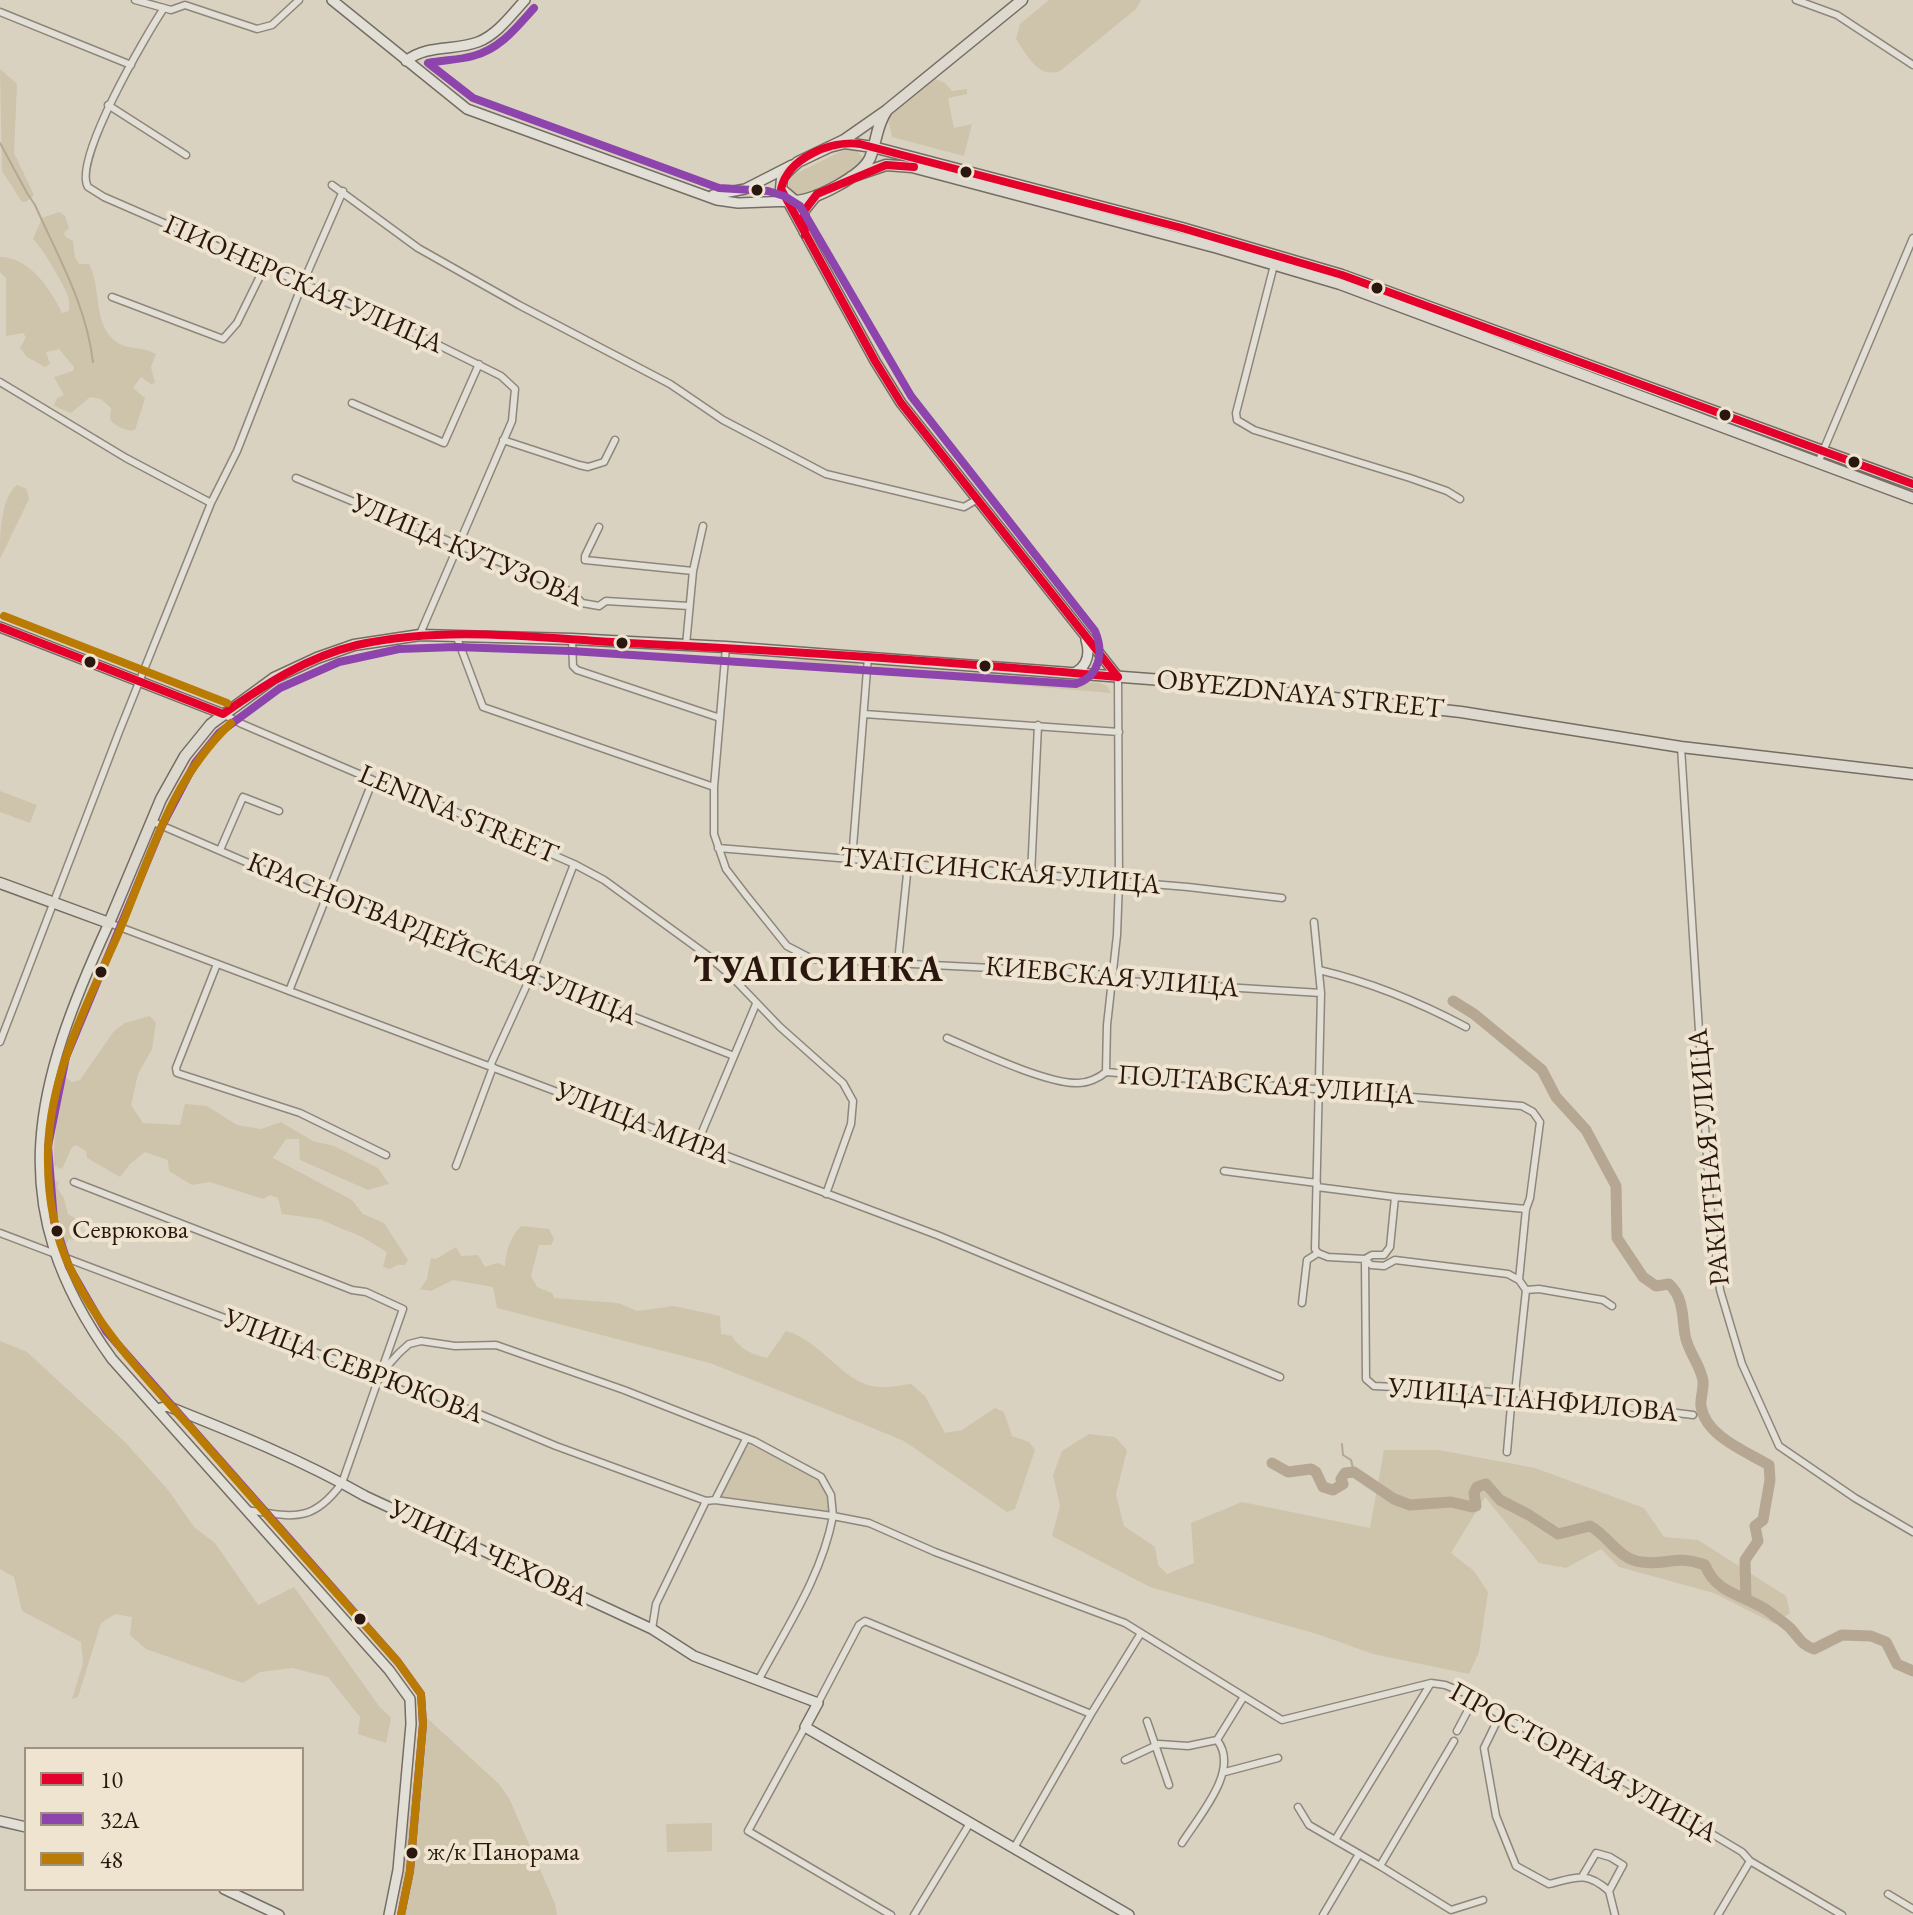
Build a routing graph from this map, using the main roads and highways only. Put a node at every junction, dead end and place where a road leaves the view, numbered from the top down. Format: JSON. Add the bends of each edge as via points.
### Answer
{"nodes":[{"id":1,"x":332,"y":0,"type":"edge"},
{"id":2,"x":525,"y":0,"type":"edge"},
{"id":3,"x":1022,"y":0,"type":"edge"},
{"id":4,"x":406,"y":61,"type":"junction"},
{"id":5,"x":887,"y":110,"type":"junction"},
{"id":6,"x":876,"y":129,"type":"junction"},
{"id":7,"x":852,"y":143,"type":"junction"},
{"id":8,"x":829,"y":147,"type":"junction"},
{"id":9,"x":873,"y":147,"type":"junction"},
{"id":10,"x":888,"y":150,"type":"junction"},
{"id":11,"x":798,"y":162,"type":"junction"},
{"id":12,"x":863,"y":168,"type":"junction"},
{"id":13,"x":851,"y":177,"type":"junction"},
{"id":14,"x":702,"y":194,"type":"junction"},
{"id":15,"x":817,"y":194,"type":"junction"},
{"id":16,"x":791,"y":201,"type":"junction"},
{"id":17,"x":766,"y":203,"type":"junction"},
{"id":18,"x":796,"y":220,"type":"junction"},
{"id":19,"x":805,"y":235,"type":"junction"},
{"id":20,"x":1913,"y":484,"type":"edge"},
{"id":21,"x":1913,"y":498,"type":"edge"},
{"id":22,"x":0,"y":627,"type":"edge"},
{"id":23,"x":1086,"y":638,"type":"junction"},
{"id":24,"x":1076,"y":672,"type":"junction"},
{"id":25,"x":1118,"y":677,"type":"junction"},
{"id":26,"x":223,"y":714,"type":"junction"},
{"id":27,"x":1913,"y":774,"type":"edge"},
{"id":28,"x":0,"y":883,"type":"edge"},
{"id":29,"x":109,"y":923,"type":"junction"},
{"id":30,"x":158,"y":1409,"type":"junction"},
{"id":31,"x":0,"y":1821,"type":"edge"},
{"id":32,"x":24,"y":1827,"type":"edge"},
{"id":33,"x":228,"y":1891,"type":"edge"},
{"id":34,"x":279,"y":1915,"type":"edge"},
{"id":35,"x":389,"y":1915,"type":"edge"},
{"id":36,"x":1129,"y":1915,"type":"edge"}],
"edges":[{"from":1,"to":4,"type":"main road"},
{"from":2,"to":4,"type":"main road","via":[[479,42],[417,52]]},
{"from":3,"to":5,"type":"main road"},
{"from":4,"to":14,"type":"main road","via":[[467,109]]},
{"from":5,"to":6,"type":"main road"},
{"from":5,"to":8,"type":"main road"},
{"from":6,"to":9,"type":"main road"},
{"from":6,"to":10,"type":"main road","via":[[878,142]]},
{"from":7,"to":8,"type":"main road"},
{"from":7,"to":9,"type":"main road"},
{"from":7,"to":12,"type":"main road","via":[[864,153]]},
{"from":8,"to":11,"type":"main road"},
{"from":9,"to":10,"type":"main road"},
{"from":9,"to":12,"type":"main road"},
{"from":10,"to":20,"type":"main road","via":[[1342,275]]},
{"from":11,"to":14,"type":"main road","via":[[738,191]]},
{"from":11,"to":16,"type":"main road","via":[[782,178],[781,189]]},
{"from":12,"to":13,"type":"main road"},
{"from":13,"to":15,"type":"main road"},
{"from":13,"to":21,"type":"main road","via":[[886,165],[912,167],[1340,284]]},
{"from":14,"to":17,"type":"main road","via":[[726,202]]},
{"from":15,"to":16,"type":"main road"},
{"from":15,"to":19,"type":"main road","via":[[804,211]]},
{"from":16,"to":17,"type":"main road"},
{"from":16,"to":18,"type":"main road"},
{"from":17,"to":18,"type":"main road"},
{"from":18,"to":19,"type":"main road"},
{"from":19,"to":23,"type":"main road","via":[[901,403]]},
{"from":22,"to":26,"type":"main road","name":"LENINA STREET"},
{"from":23,"to":24,"type":"main road","via":[[1086,660]]},
{"from":23,"to":25,"type":"main road"},
{"from":24,"to":25,"type":"main road","name":"OBYEZDNAYA STREET"},
{"from":24,"to":26,"type":"main road","name":"OBYEZDNAYA STREET","via":[[726,647],[420,635],[373,641],[317,658],[274,678]]},
{"from":25,"to":27,"type":"main road","name":"OBYEZDNAYA STREET","via":[[1461,712],[1681,747]]},
{"from":26,"to":29,"type":"main road","name":"OBYEZDNAYA STREET","via":[[185,756],[151,821]]},
{"from":28,"to":29,"type":"main road","name":"УЛИЦА МИРА"},
{"from":29,"to":30,"type":"main road","via":[[47,1080],[36,1169],[50,1252],[83,1319]]},
{"from":30,"to":35,"type":"main road","via":[[410,1699],[408,1768]]},
{"from":30,"to":36,"type":"main road","name":"УЛИЦА ЧЕХОВА","via":[[167,1406],[256,1441],[652,1629],[694,1656],[818,1703],[805,1727]]},
{"from":31,"to":32,"type":"main road"},
{"from":33,"to":34,"type":"main road"}]}
